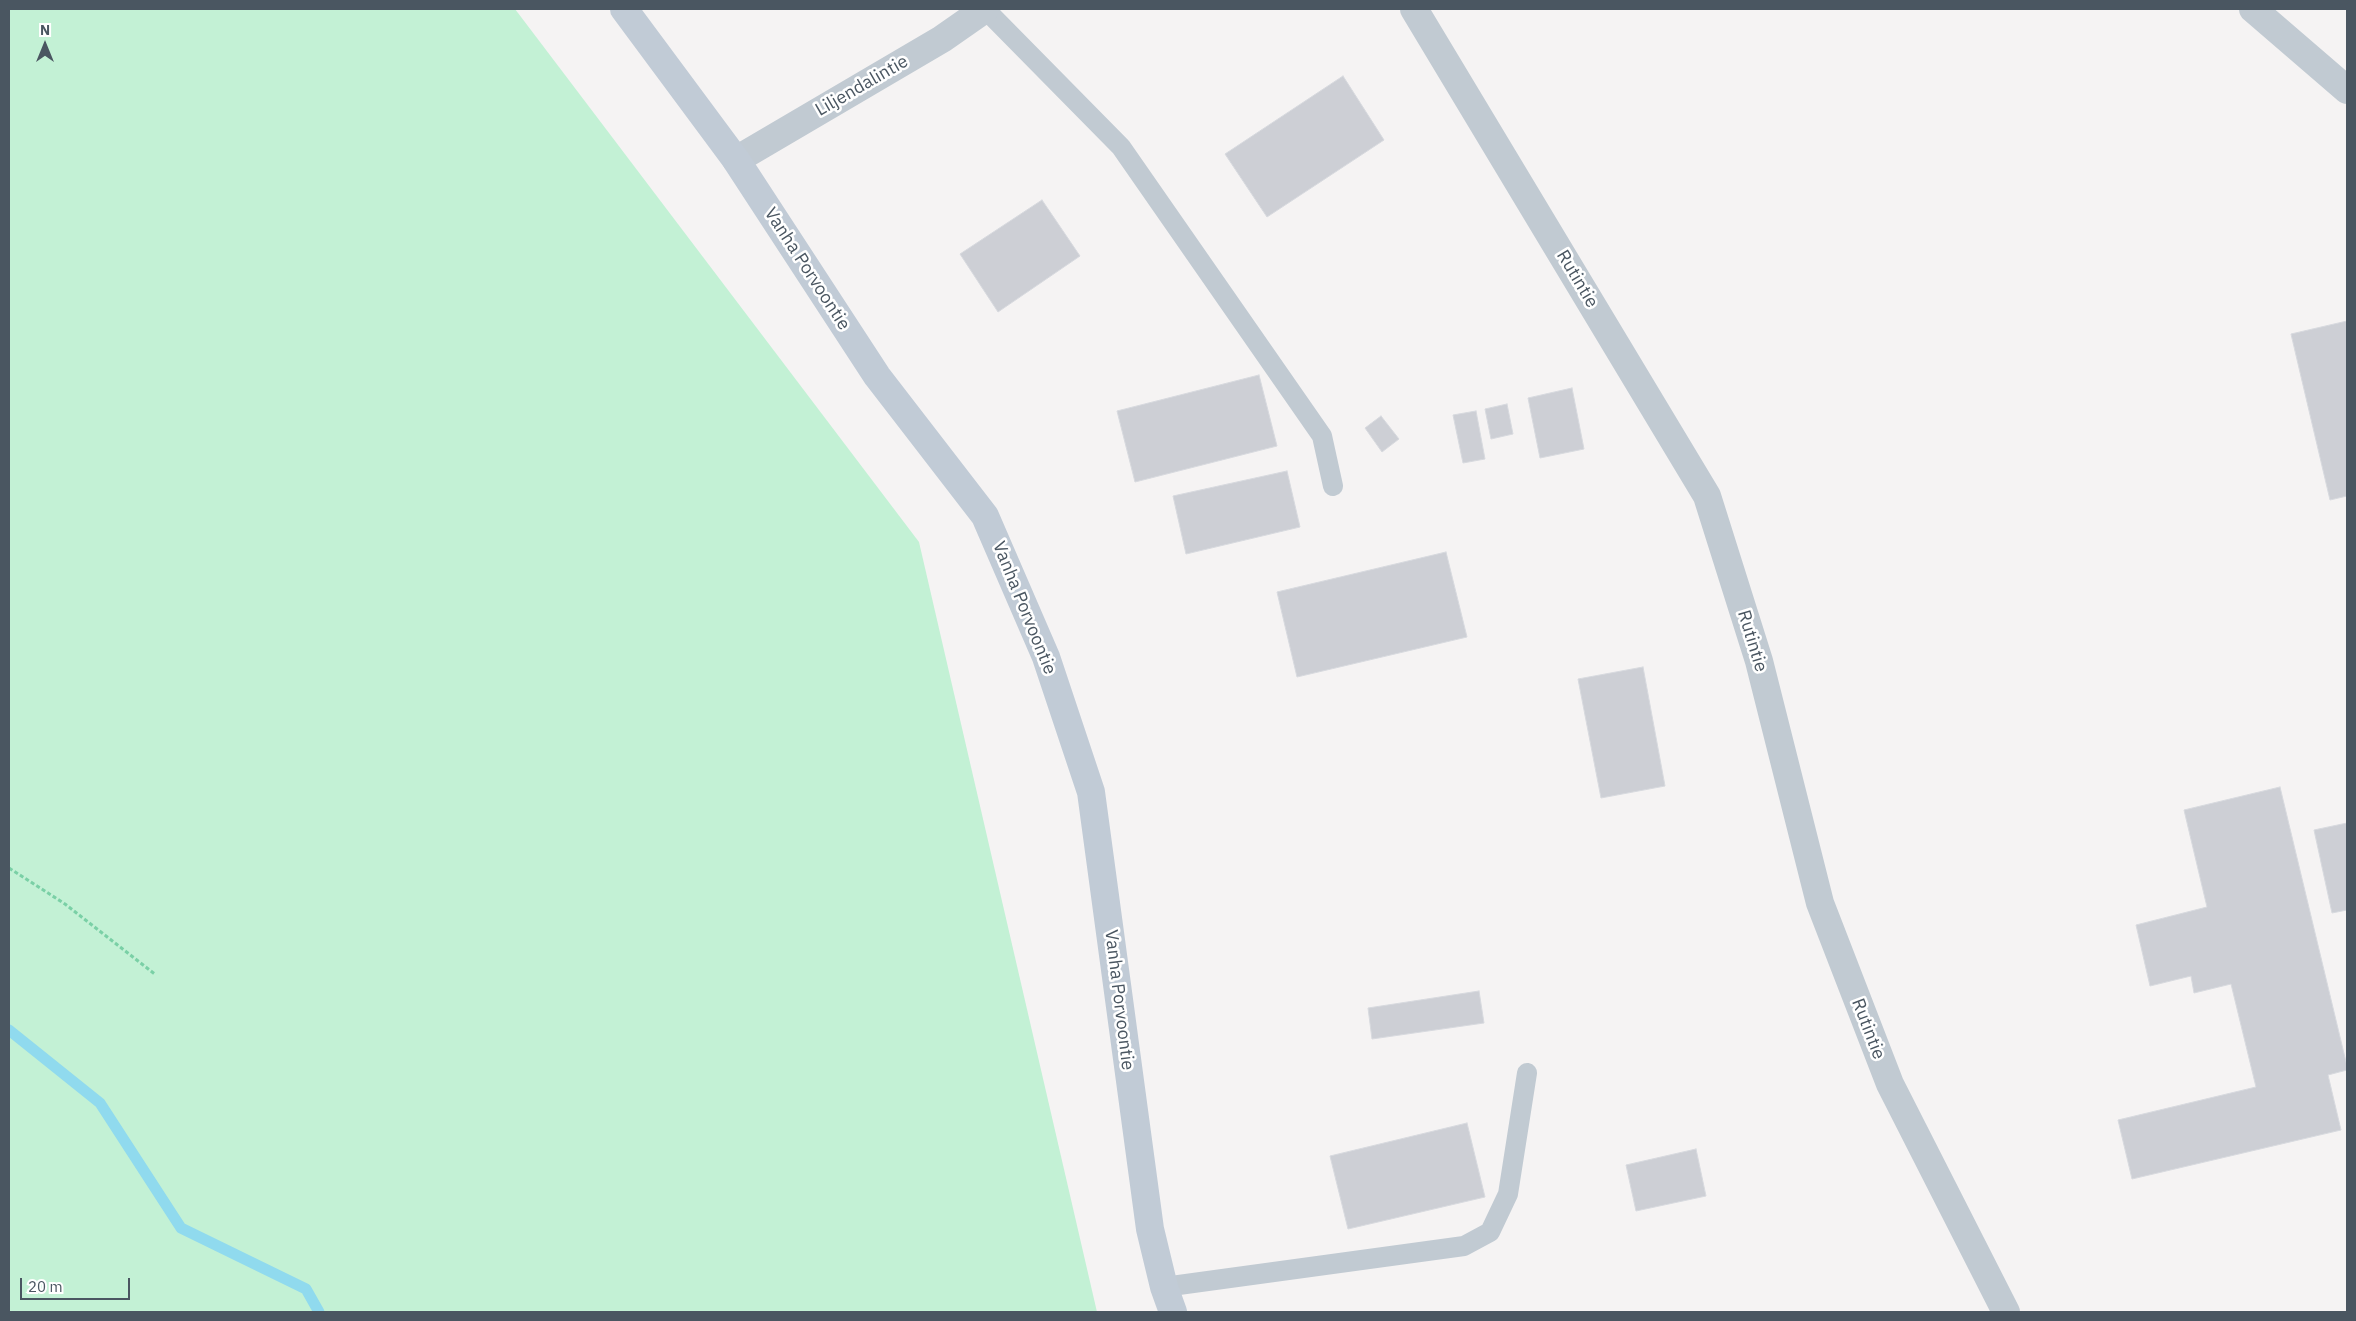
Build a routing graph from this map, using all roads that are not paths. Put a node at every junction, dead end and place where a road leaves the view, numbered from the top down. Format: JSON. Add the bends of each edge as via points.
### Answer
{"nodes":[{"id":1,"x":624,"y":9,"type":"edge"},
{"id":2,"x":985,"y":9,"type":"edge"},
{"id":3,"x":1414,"y":9,"type":"edge"},
{"id":4,"x":2253,"y":9,"type":"edge"},
{"id":5,"x":2343,"y":76,"type":"edge"},
{"id":6,"x":736,"y":160,"type":"junction"},
{"id":7,"x":1333,"y":486,"type":"dead end"},
{"id":8,"x":1527,"y":1073,"type":"dead end"},
{"id":9,"x":1164,"y":1287,"type":"junction"},
{"id":10,"x":1173,"y":1312,"type":"edge"},
{"id":11,"x":2006,"y":1312,"type":"edge"}],
"edges":[{"from":1,"to":6,"type":"main road","name":"Vanha Porvoontie"},
{"from":2,"to":6,"type":"street","name":"Liljendalintie","via":[[942,40]]},
{"from":2,"to":7,"type":"lane","via":[[1121,147],[1322,436]]},
{"from":3,"to":11,"type":"street","name":"Rutintie","via":[[1707,496],[1759,661],[1820,903],[1890,1084]]},
{"from":4,"to":5,"type":"street"},
{"from":6,"to":9,"type":"main road","name":"Vanha Porvoontie","via":[[877,376],[985,516],[1046,657],[1091,792],[1150,1229]]},
{"from":8,"to":9,"type":"lane","via":[[1508,1194],[1490,1232],[1464,1246]]},
{"from":9,"to":10,"type":"main road","name":"Vanha Porvoontie"}]}
